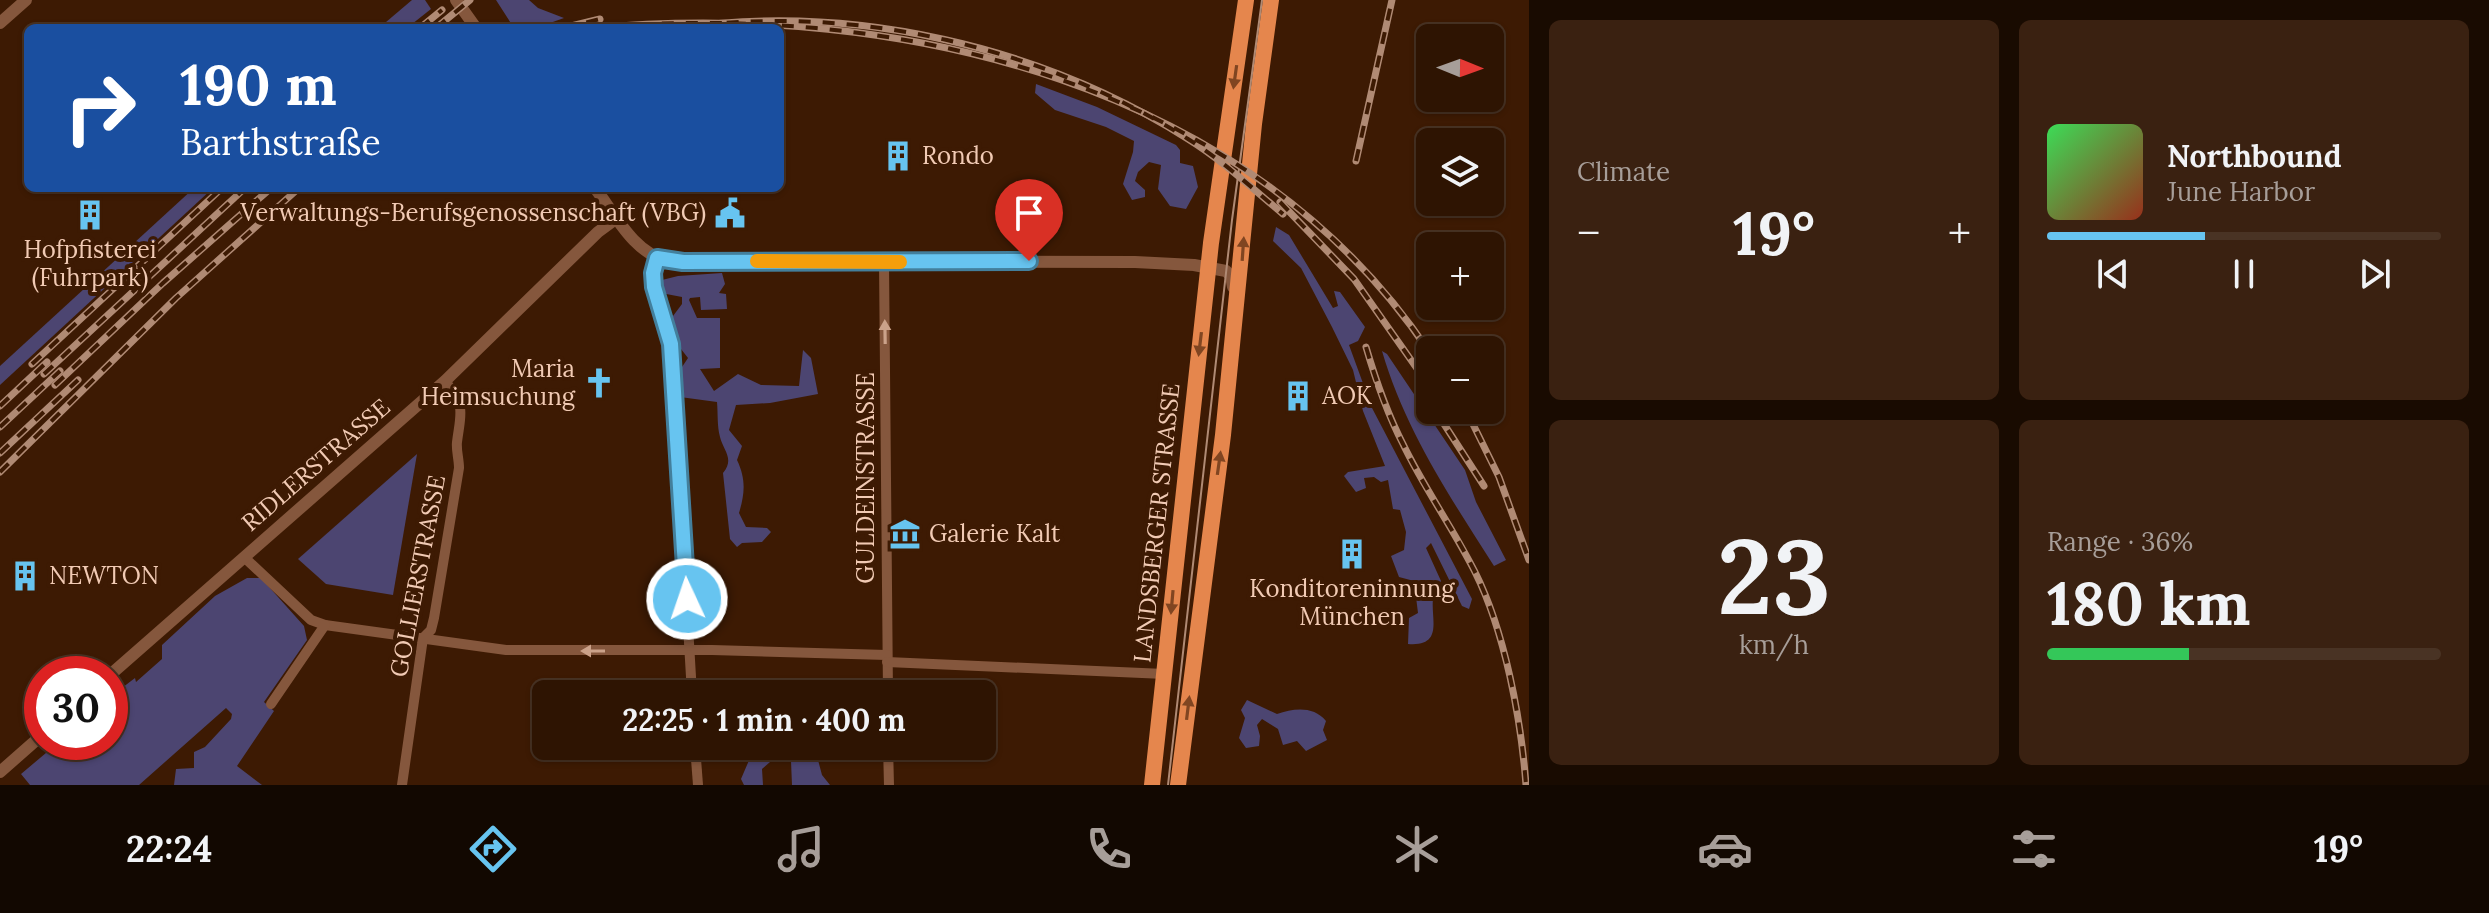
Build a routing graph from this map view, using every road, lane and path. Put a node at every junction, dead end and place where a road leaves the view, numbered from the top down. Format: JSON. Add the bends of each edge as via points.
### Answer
{"nodes":[{"id":1,"x":26,"y":0,"type":"edge"},
{"id":2,"x":456,"y":0,"type":"edge"},
{"id":3,"x":1246,"y":0,"type":"edge"},
{"id":4,"x":1271,"y":0,"type":"edge"},
{"id":5,"x":0,"y":23,"type":"edge"},
{"id":6,"x":473,"y":24,"type":"edge"},
{"id":7,"x":598,"y":192,"type":"edge"},
{"id":8,"x":617,"y":218,"type":"junction"},
{"id":9,"x":657,"y":258,"type":"junction"},
{"id":10,"x":884,"y":262,"type":"junction"},
{"id":11,"x":1209,"y":266,"type":"junction"},
{"id":12,"x":1235,"y":327,"type":"junction"},
{"id":13,"x":445,"y":381,"type":"junction"},
{"id":14,"x":245,"y":558,"type":"junction"},
{"id":15,"x":325,"y":625,"type":"junction"},
{"id":16,"x":423,"y":638,"type":"junction"},
{"id":17,"x":690,"y":650,"type":"junction"},
{"id":18,"x":887,"y":658,"type":"junction"},
{"id":19,"x":128,"y":659,"type":"edge"},
{"id":20,"x":1165,"y":674,"type":"junction"},
{"id":21,"x":691,"y":680,"type":"edge"},
{"id":22,"x":888,"y":680,"type":"edge"},
{"id":23,"x":271,"y":704,"type":"dead end"},
{"id":24,"x":24,"y":751,"type":"edge"},
{"id":25,"x":696,"y":760,"type":"edge"},
{"id":26,"x":888,"y":760,"type":"edge"},
{"id":27,"x":0,"y":772,"type":"edge"},
{"id":28,"x":402,"y":785,"type":"edge"},
{"id":29,"x":698,"y":785,"type":"edge"},
{"id":30,"x":889,"y":785,"type":"edge"},
{"id":31,"x":1152,"y":785,"type":"edge"},
{"id":32,"x":1178,"y":785,"type":"edge"}],
"edges":[{"from":1,"to":5,"type":"street"},
{"from":2,"to":6,"type":"street"},
{"from":3,"to":11,"type":"main road","name":"LANDSBERGER STRASSE","one_way":true},
{"from":12,"to":4,"type":"main road","one_way":true},
{"from":7,"to":8,"type":"street"},
{"from":8,"to":9,"type":"street","via":[[637,244]]},
{"from":8,"to":13,"type":"street","name":"RIDLERSTRASSE"},
{"from":9,"to":10,"type":"street"},
{"from":9,"to":17,"type":"street","via":[[654,287],[671,344]]},
{"from":10,"to":11,"type":"street"},
{"from":18,"to":10,"type":"street","name":"GULDEINSTRASSE","one_way":true},
{"from":11,"to":12,"type":"street","via":[[1231,276]]},
{"from":11,"to":20,"type":"main road","name":"LANDSBERGER STRASSE","one_way":true},
{"from":32,"to":12,"type":"main road","one_way":true},
{"from":13,"to":14,"type":"street","name":"RIDLERSTRASSE"},
{"from":13,"to":16,"type":"street","name":"GOLLIERSTRASSE","via":[[462,406],[459,468],[434,618]]},
{"from":14,"to":15,"type":"street","via":[[311,620]]},
{"from":14,"to":19,"type":"street","name":"RIDLERSTRASSE"},
{"from":15,"to":16,"type":"street"},
{"from":15,"to":23,"type":"street"},
{"from":17,"to":16,"type":"street","one_way":true,"via":[[506,650]]},
{"from":16,"to":28,"type":"street","name":"GOLLIERSTRASSE"},
{"from":17,"to":18,"type":"street"},
{"from":17,"to":21,"type":"street"},
{"from":18,"to":20,"type":"street"},
{"from":18,"to":22,"type":"street","name":"GULDEINSTRASSE"},
{"from":20,"to":31,"type":"main road","name":"LANDSBERGER STRASSE"},
{"from":24,"to":27,"type":"street"},
{"from":25,"to":29,"type":"street"},
{"from":26,"to":30,"type":"street"}]}
